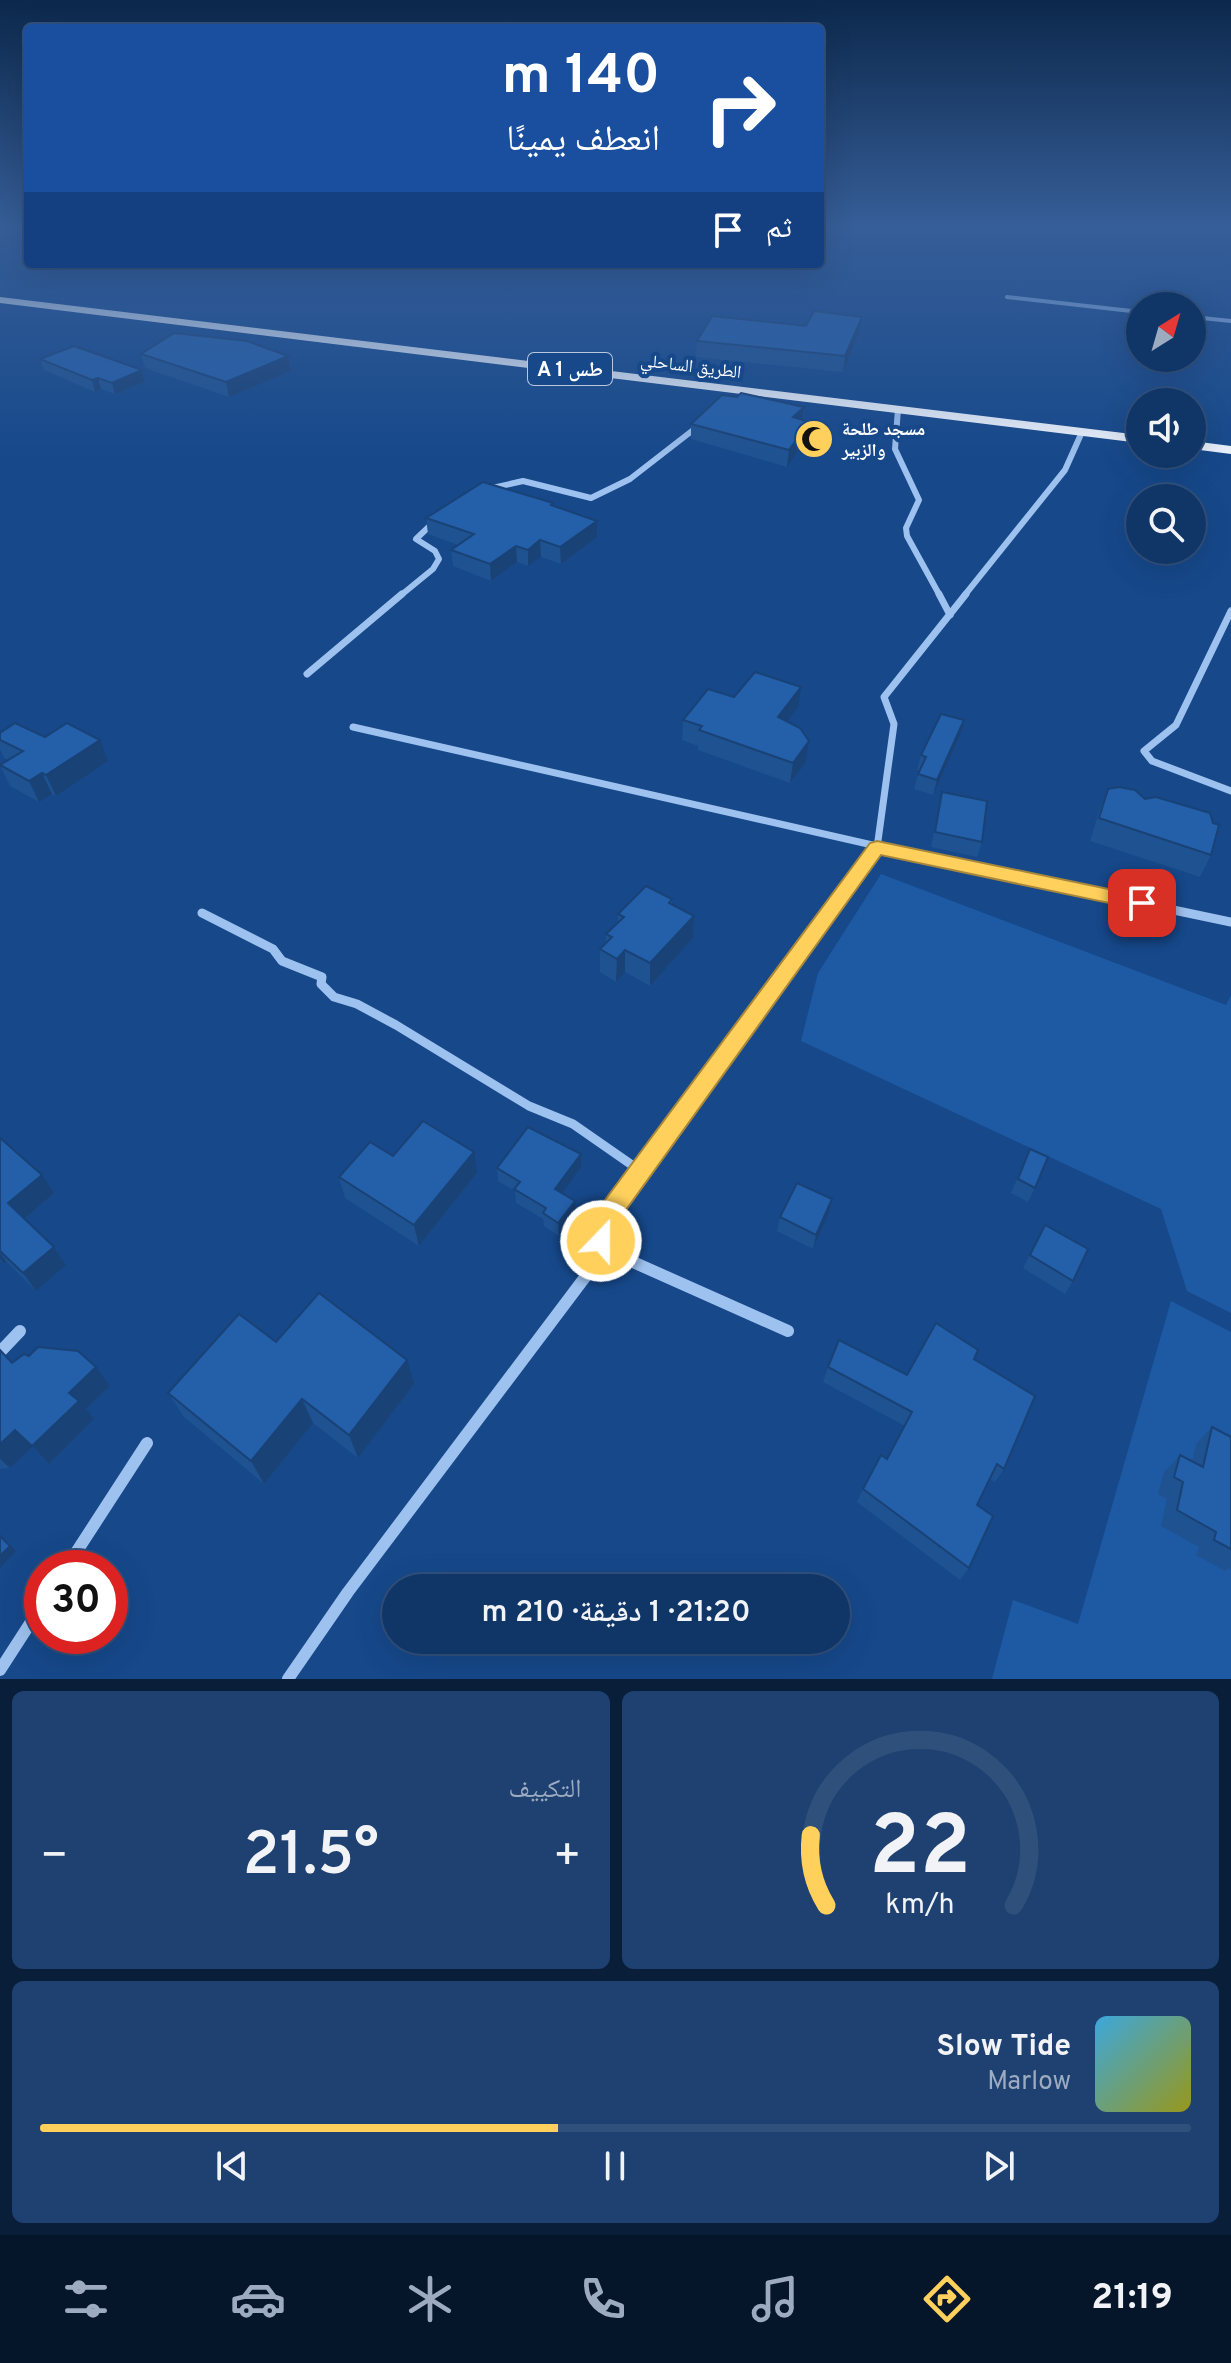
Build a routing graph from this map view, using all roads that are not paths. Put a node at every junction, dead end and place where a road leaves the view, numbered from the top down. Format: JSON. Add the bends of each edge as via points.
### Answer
{"nodes":[{"id":1,"x":49,"y":306,"type":"edge"},
{"id":2,"x":145,"y":306,"type":"edge"},
{"id":3,"x":1090,"y":306,"type":"edge"},
{"id":4,"x":1126,"y":310,"type":"edge"},
{"id":5,"x":1206,"y":318,"type":"edge"},
{"id":6,"x":1231,"y":321,"type":"edge"},
{"id":7,"x":898,"y":409,"type":"junction"},
{"id":8,"x":702,"y":423,"type":"edge"},
{"id":9,"x":1126,"y":423,"type":"edge"},
{"id":10,"x":1082,"y":432,"type":"junction"},
{"id":11,"x":1206,"y":433,"type":"edge"},
{"id":12,"x":1231,"y":436,"type":"edge"},
{"id":13,"x":1126,"y":437,"type":"edge"},
{"id":14,"x":1206,"y":447,"type":"edge"},
{"id":15,"x":1231,"y":450,"type":"edge"},
{"id":16,"x":477,"y":493,"type":"edge"},
{"id":17,"x":438,"y":519,"type":"edge"},
{"id":18,"x":1231,"y":611,"type":"edge"},
{"id":19,"x":950,"y":615,"type":"junction"},
{"id":20,"x":307,"y":674,"type":"dead end"},
{"id":21,"x":353,"y":727,"type":"dead end"},
{"id":22,"x":1231,"y":791,"type":"edge"},
{"id":23,"x":877,"y":848,"type":"junction"},
{"id":24,"x":202,"y":913,"type":"dead end"},
{"id":25,"x":1231,"y":922,"type":"edge"},
{"id":26,"x":642,"y":1172,"type":"junction"},
{"id":27,"x":607,"y":1248,"type":"junction"},
{"id":28,"x":20,"y":1331,"type":"dead end"},
{"id":29,"x":788,"y":1331,"type":"dead end"},
{"id":30,"x":0,"y":1352,"type":"edge"},
{"id":31,"x":147,"y":1443,"type":"dead end"},
{"id":32,"x":78,"y":1550,"type":"edge"},
{"id":33,"x":24,"y":1633,"type":"edge"},
{"id":34,"x":0,"y":1670,"type":"edge"},
{"id":35,"x":288,"y":1679,"type":"edge"}],
"edges":[{"from":1,"to":7,"type":"highway","name":"الطريق الساحلي","number":"A 1 طس","via":[[729,394]]},
{"from":2,"to":9,"type":"highway","name":"الطريق الساحلي","number":"A 1 طس"},
{"from":3,"to":4,"type":"street"},
{"from":5,"to":6,"type":"street"},
{"from":7,"to":10,"type":"highway","name":"الطريق الساحلي","number":"A 1 طس"},
{"from":7,"to":19,"type":"street","via":[[895,449],[919,500],[907,536]]},
{"from":8,"to":16,"type":"street","via":[[608,494],[591,498],[523,481]]},
{"from":10,"to":13,"type":"highway","name":"الطريق الساحلي","number":"A 1 طس"},
{"from":10,"to":19,"type":"street","via":[[1065,470]]},
{"from":11,"to":12,"type":"highway"},
{"from":14,"to":15,"type":"highway"},
{"from":17,"to":20,"type":"street","via":[[416,539],[435,551],[439,559],[433,569]]},
{"from":18,"to":22,"type":"street","via":[[1176,725],[1144,751],[1152,761]]},
{"from":19,"to":23,"type":"street","via":[[883,699],[894,724]]},
{"from":21,"to":23,"type":"street"},
{"from":23,"to":25,"type":"street"},
{"from":23,"to":26,"type":"street"},
{"from":24,"to":26,"type":"street","via":[[273,949],[282,961],[322,977],[321,984],[334,997],[386,1019],[529,1106],[573,1124]]},
{"from":26,"to":27,"type":"street","via":[[601,1227]]},
{"from":27,"to":29,"type":"street"},
{"from":27,"to":35,"type":"street"},
{"from":28,"to":30,"type":"street"},
{"from":31,"to":32,"type":"street"},
{"from":33,"to":34,"type":"street"}]}
